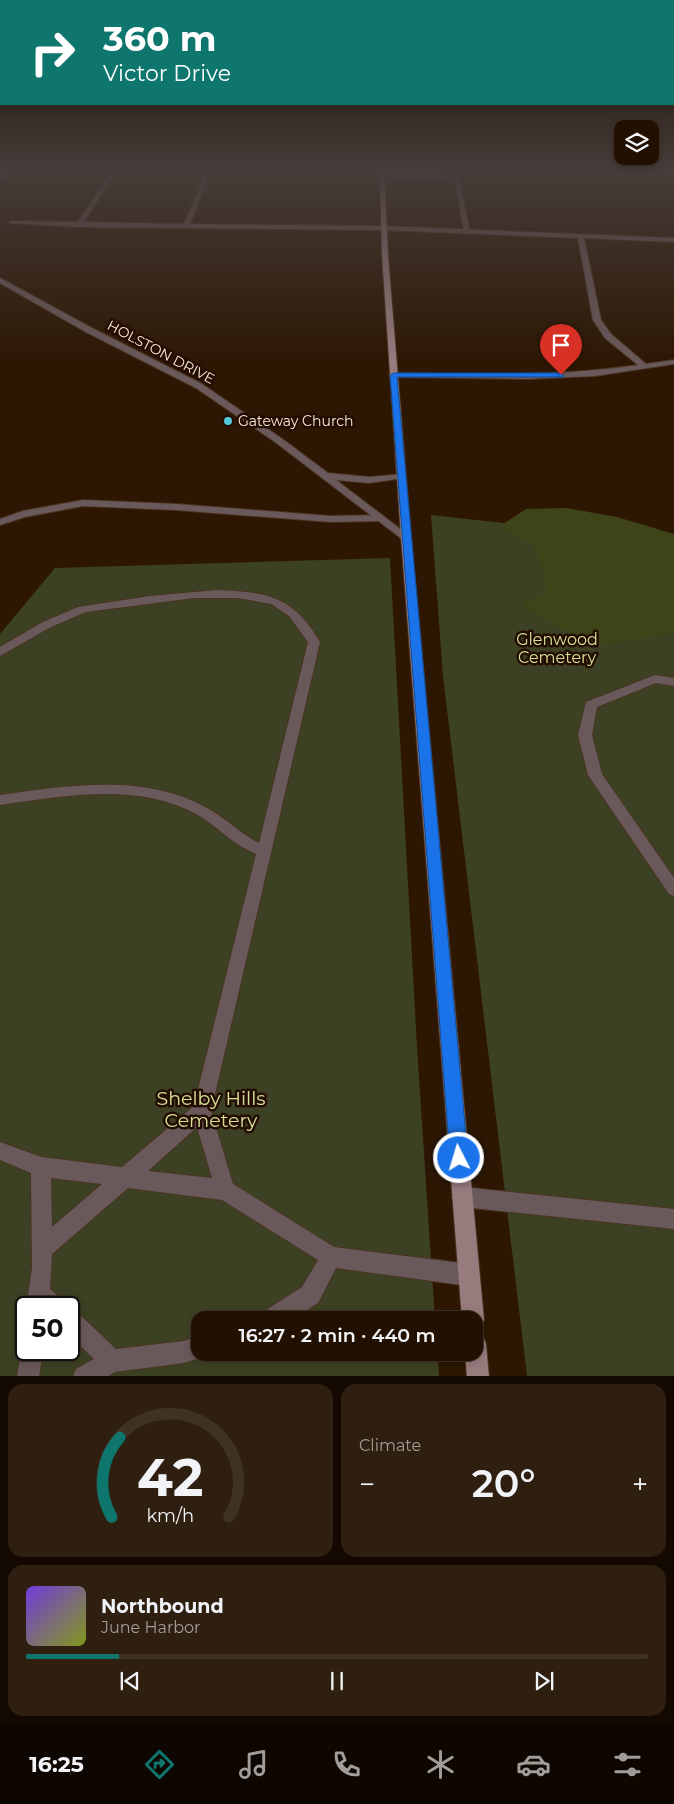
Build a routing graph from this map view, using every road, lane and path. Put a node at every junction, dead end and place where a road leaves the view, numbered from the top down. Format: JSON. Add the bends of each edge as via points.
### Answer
{"nodes":[{"id":1,"x":384,"y":235,"type":"edge"},
{"id":2,"x":528,"y":235,"type":"edge"},
{"id":3,"x":581,"y":238,"type":"junction"},
{"id":4,"x":674,"y":240,"type":"edge"},
{"id":5,"x":0,"y":280,"type":"edge"},
{"id":6,"x":674,"y":362,"type":"edge"},
{"id":7,"x":643,"y":365,"type":"junction"},
{"id":8,"x":394,"y":375,"type":"junction"},
{"id":9,"x":327,"y":476,"type":"junction"},
{"id":10,"x":401,"y":476,"type":"junction"},
{"id":11,"x":381,"y":518,"type":"junction"},
{"id":12,"x":0,"y":522,"type":"edge"},
{"id":13,"x":406,"y":537,"type":"junction"},
{"id":14,"x":0,"y":652,"type":"edge"},
{"id":15,"x":674,"y":682,"type":"edge"},
{"id":16,"x":0,"y":800,"type":"edge"},
{"id":17,"x":264,"y":851,"type":"junction"},
{"id":18,"x":674,"y":890,"type":"edge"},
{"id":19,"x":202,"y":1111,"type":"junction"},
{"id":20,"x":0,"y":1151,"type":"edge"},
{"id":21,"x":41,"y":1168,"type":"junction"},
{"id":22,"x":123,"y":1177,"type":"junction"},
{"id":23,"x":225,"y":1190,"type":"junction"},
{"id":24,"x":462,"y":1197,"type":"junction"},
{"id":25,"x":674,"y":1219,"type":"edge"},
{"id":26,"x":42,"y":1249,"type":"junction"},
{"id":27,"x":331,"y":1257,"type":"junction"},
{"id":28,"x":469,"y":1276,"type":"junction"},
{"id":29,"x":38,"y":1296,"type":"edge"},
{"id":30,"x":285,"y":1311,"type":"edge"},
{"id":31,"x":472,"y":1311,"type":"edge"},
{"id":32,"x":80,"y":1330,"type":"edge"},
{"id":33,"x":191,"y":1350,"type":"edge"},
{"id":34,"x":30,"y":1361,"type":"edge"},
{"id":35,"x":112,"y":1361,"type":"junction"},
{"id":36,"x":477,"y":1361,"type":"edge"},
{"id":37,"x":28,"y":1376,"type":"edge"},
{"id":38,"x":84,"y":1376,"type":"edge"},
{"id":39,"x":478,"y":1376,"type":"edge"}],
"edges":[{"from":1,"to":8,"type":"main road"},
{"from":2,"to":3,"type":"street"},
{"from":3,"to":4,"type":"street"},
{"from":3,"to":7,"type":"street","via":[[597,320],[608,336]]},
{"from":5,"to":9,"type":"street","name":"HOLSTON DRIVE","via":[[200,386]]},
{"from":6,"to":7,"type":"street"},
{"from":7,"to":8,"type":"street","via":[[595,374],[538,377]]},
{"from":8,"to":10,"type":"main road"},
{"from":9,"to":10,"type":"street","name":"HOLSTON DRIVE","via":[[369,480]]},
{"from":9,"to":11,"type":"street","name":"HOLSTON DRIVE"},
{"from":10,"to":13,"type":"main road"},
{"from":11,"to":12,"type":"street","via":[[331,519],[176,506],[84,503],[22,514]]},
{"from":11,"to":13,"type":"street","name":"HOLSTON DRIVE"},
{"from":13,"to":24,"type":"main road"},
{"from":14,"to":17,"type":"street","via":[[26,635],[79,611],[147,598],[195,594],[240,596],[276,602],[302,620],[314,642]]},
{"from":15,"to":18,"type":"street","via":[[655,679],[591,705],[585,735],[595,775]]},
{"from":16,"to":17,"type":"street","via":[[104,790],[159,794],[200,810],[240,840]]},
{"from":17,"to":19,"type":"street"},
{"from":19,"to":22,"type":"street"},
{"from":19,"to":23,"type":"street"},
{"from":20,"to":21,"type":"street"},
{"from":21,"to":22,"type":"street"},
{"from":21,"to":26,"type":"street"},
{"from":22,"to":23,"type":"street"},
{"from":22,"to":26,"type":"street"},
{"from":23,"to":27,"type":"street"},
{"from":24,"to":25,"type":"street"},
{"from":24,"to":28,"type":"main road"},
{"from":26,"to":29,"type":"street"},
{"from":27,"to":28,"type":"street"},
{"from":27,"to":30,"type":"street","via":[[310,1295]]},
{"from":28,"to":31,"type":"main road"},
{"from":32,"to":35,"type":"street"},
{"from":33,"to":35,"type":"street"},
{"from":34,"to":37,"type":"street"},
{"from":35,"to":38,"type":"street"},
{"from":36,"to":39,"type":"main road"}]}
